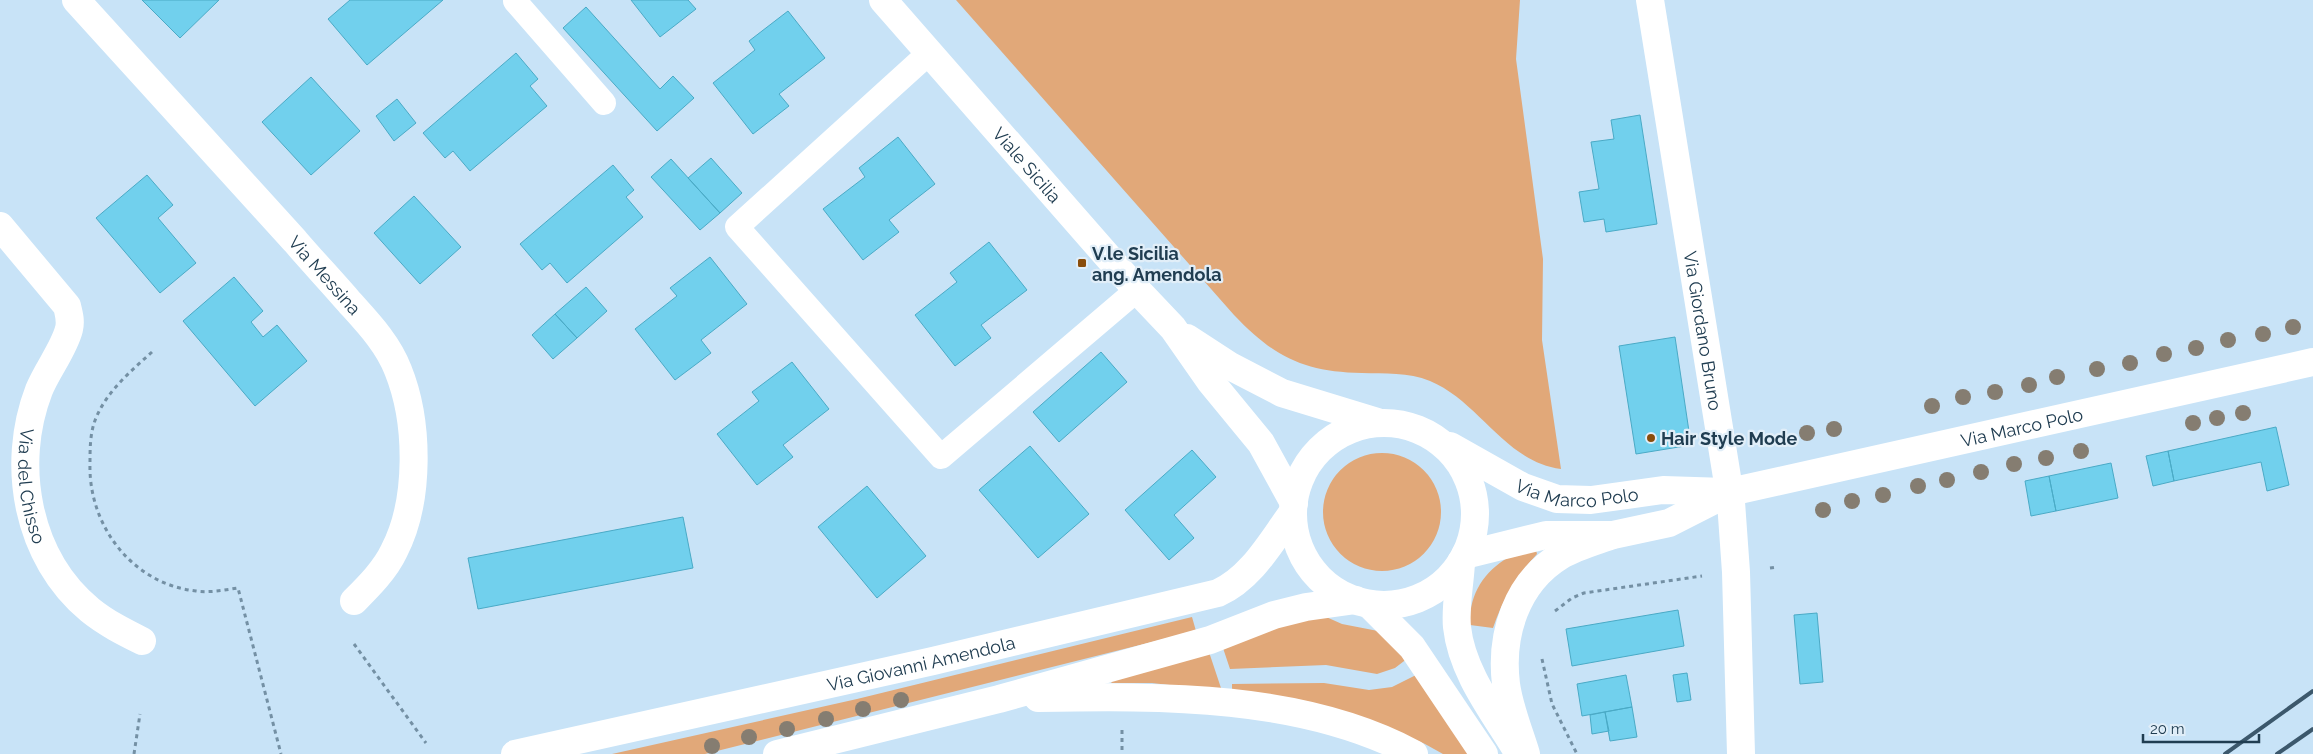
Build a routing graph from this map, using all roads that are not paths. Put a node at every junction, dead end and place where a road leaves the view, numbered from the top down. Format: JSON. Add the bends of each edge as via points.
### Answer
{"nodes":[{"id":1,"x":76,"y":0,"type":"edge"},
{"id":2,"x":517,"y":0,"type":"edge"},
{"id":3,"x":882,"y":0,"type":"edge"},
{"id":4,"x":1650,"y":0,"type":"edge"},
{"id":5,"x":929,"y":52,"type":"junction"},
{"id":6,"x":604,"y":102,"type":"dead end"},
{"id":7,"x":0,"y":226,"type":"edge"},
{"id":8,"x":1137,"y":290,"type":"junction"},
{"id":9,"x":1173,"y":328,"type":"junction"},
{"id":10,"x":2313,"y":362,"type":"edge"},
{"id":11,"x":1381,"y":423,"type":"junction"},
{"id":12,"x":1437,"y":439,"type":"junction"},
{"id":13,"x":1730,"y":492,"type":"junction"},
{"id":14,"x":1294,"y":507,"type":"junction"},
{"id":15,"x":1613,"y":535,"type":"junction"},
{"id":16,"x":1463,"y":559,"type":"junction"},
{"id":17,"x":354,"y":601,"type":"dead end"},
{"id":18,"x":1363,"y":602,"type":"junction"},
{"id":19,"x":142,"y":641,"type":"dead end"},
{"id":20,"x":999,"y":699,"type":"junction"},
{"id":21,"x":515,"y":754,"type":"edge"},
{"id":22,"x":777,"y":754,"type":"edge"},
{"id":23,"x":1414,"y":754,"type":"edge"},
{"id":24,"x":1484,"y":754,"type":"edge"},
{"id":25,"x":1519,"y":754,"type":"edge"},
{"id":26,"x":1526,"y":754,"type":"edge"},
{"id":27,"x":1741,"y":754,"type":"edge"}],
"edges":[{"from":1,"to":17,"type":"street","name":"Via Messina","via":[[375,331],[399,371],[412,437],[409,507],[394,551]]},
{"from":2,"to":6,"type":"lane"},
{"from":3,"to":5,"type":"street","name":"Viale Sicilia"},
{"from":4,"to":13,"type":"street","name":"Via Giordano Bruno"},
{"from":5,"to":8,"type":"street","name":"Viale Sicilia"},
{"from":5,"to":8,"type":"lane","via":[[737,227],[941,457]]},
{"from":7,"to":19,"type":"street","name":"Via del Chisso","via":[[67,306],[70,317],[70,329],[38,391],[27,434],[27,500],[32,520],[49,561],[73,594],[105,622]]},
{"from":8,"to":9,"type":"street","name":"Viale Sicilia"},
{"from":9,"to":11,"type":"street","name":"Viale Sicilia","via":[[1264,385],[1305,401]]},
{"from":9,"to":14,"type":"street","name":"Viale Sicilia","via":[[1210,381],[1261,443]]},
{"from":10,"to":13,"type":"street","name":"Via Marco Polo"},
{"from":11,"to":12,"type":"street","via":[[1410,426]]},
{"from":11,"to":14,"type":"street","via":[[1352,428],[1326,443],[1307,465],[1295,492]]},
{"from":12,"to":13,"type":"street","name":"Via Marco Polo","via":[[1523,487],[1557,499],[1592,500],[1663,490]]},
{"from":12,"to":16,"type":"street","via":[[1458,459],[1472,485],[1476,516],[1470,546]]},
{"from":13,"to":15,"type":"street","name":"Via Marco Polo","via":[[1669,522]]},
{"from":13,"to":27,"type":"street","name":"Via Giordano Bruno","via":[[1736,555]]},
{"from":14,"to":18,"type":"street","via":[[1293,521],[1300,549],[1316,575],[1341,595]]},
{"from":14,"to":21,"type":"street","name":"Via Giovanni Amendola","via":[[1244,576],[1233,587],[1218,593],[933,661]]},
{"from":15,"to":16,"type":"street","name":"Via Marco Polo","via":[[1546,535]]},
{"from":15,"to":26,"type":"street","via":[[1558,557],[1535,578],[1512,614],[1506,640],[1506,684]]},
{"from":16,"to":18,"type":"street","via":[[1454,573],[1430,593],[1402,604]]},
{"from":16,"to":25,"type":"street","via":[[1457,616],[1460,642],[1475,681]]},
{"from":18,"to":20,"type":"street","via":[[1324,603],[1282,613],[1210,640]]},
{"from":18,"to":24,"type":"street","via":[[1412,647]]},
{"from":20,"to":22,"type":"street"},
{"from":20,"to":23,"type":"street","via":[[1152,697],[1224,703],[1322,719]]}]}
